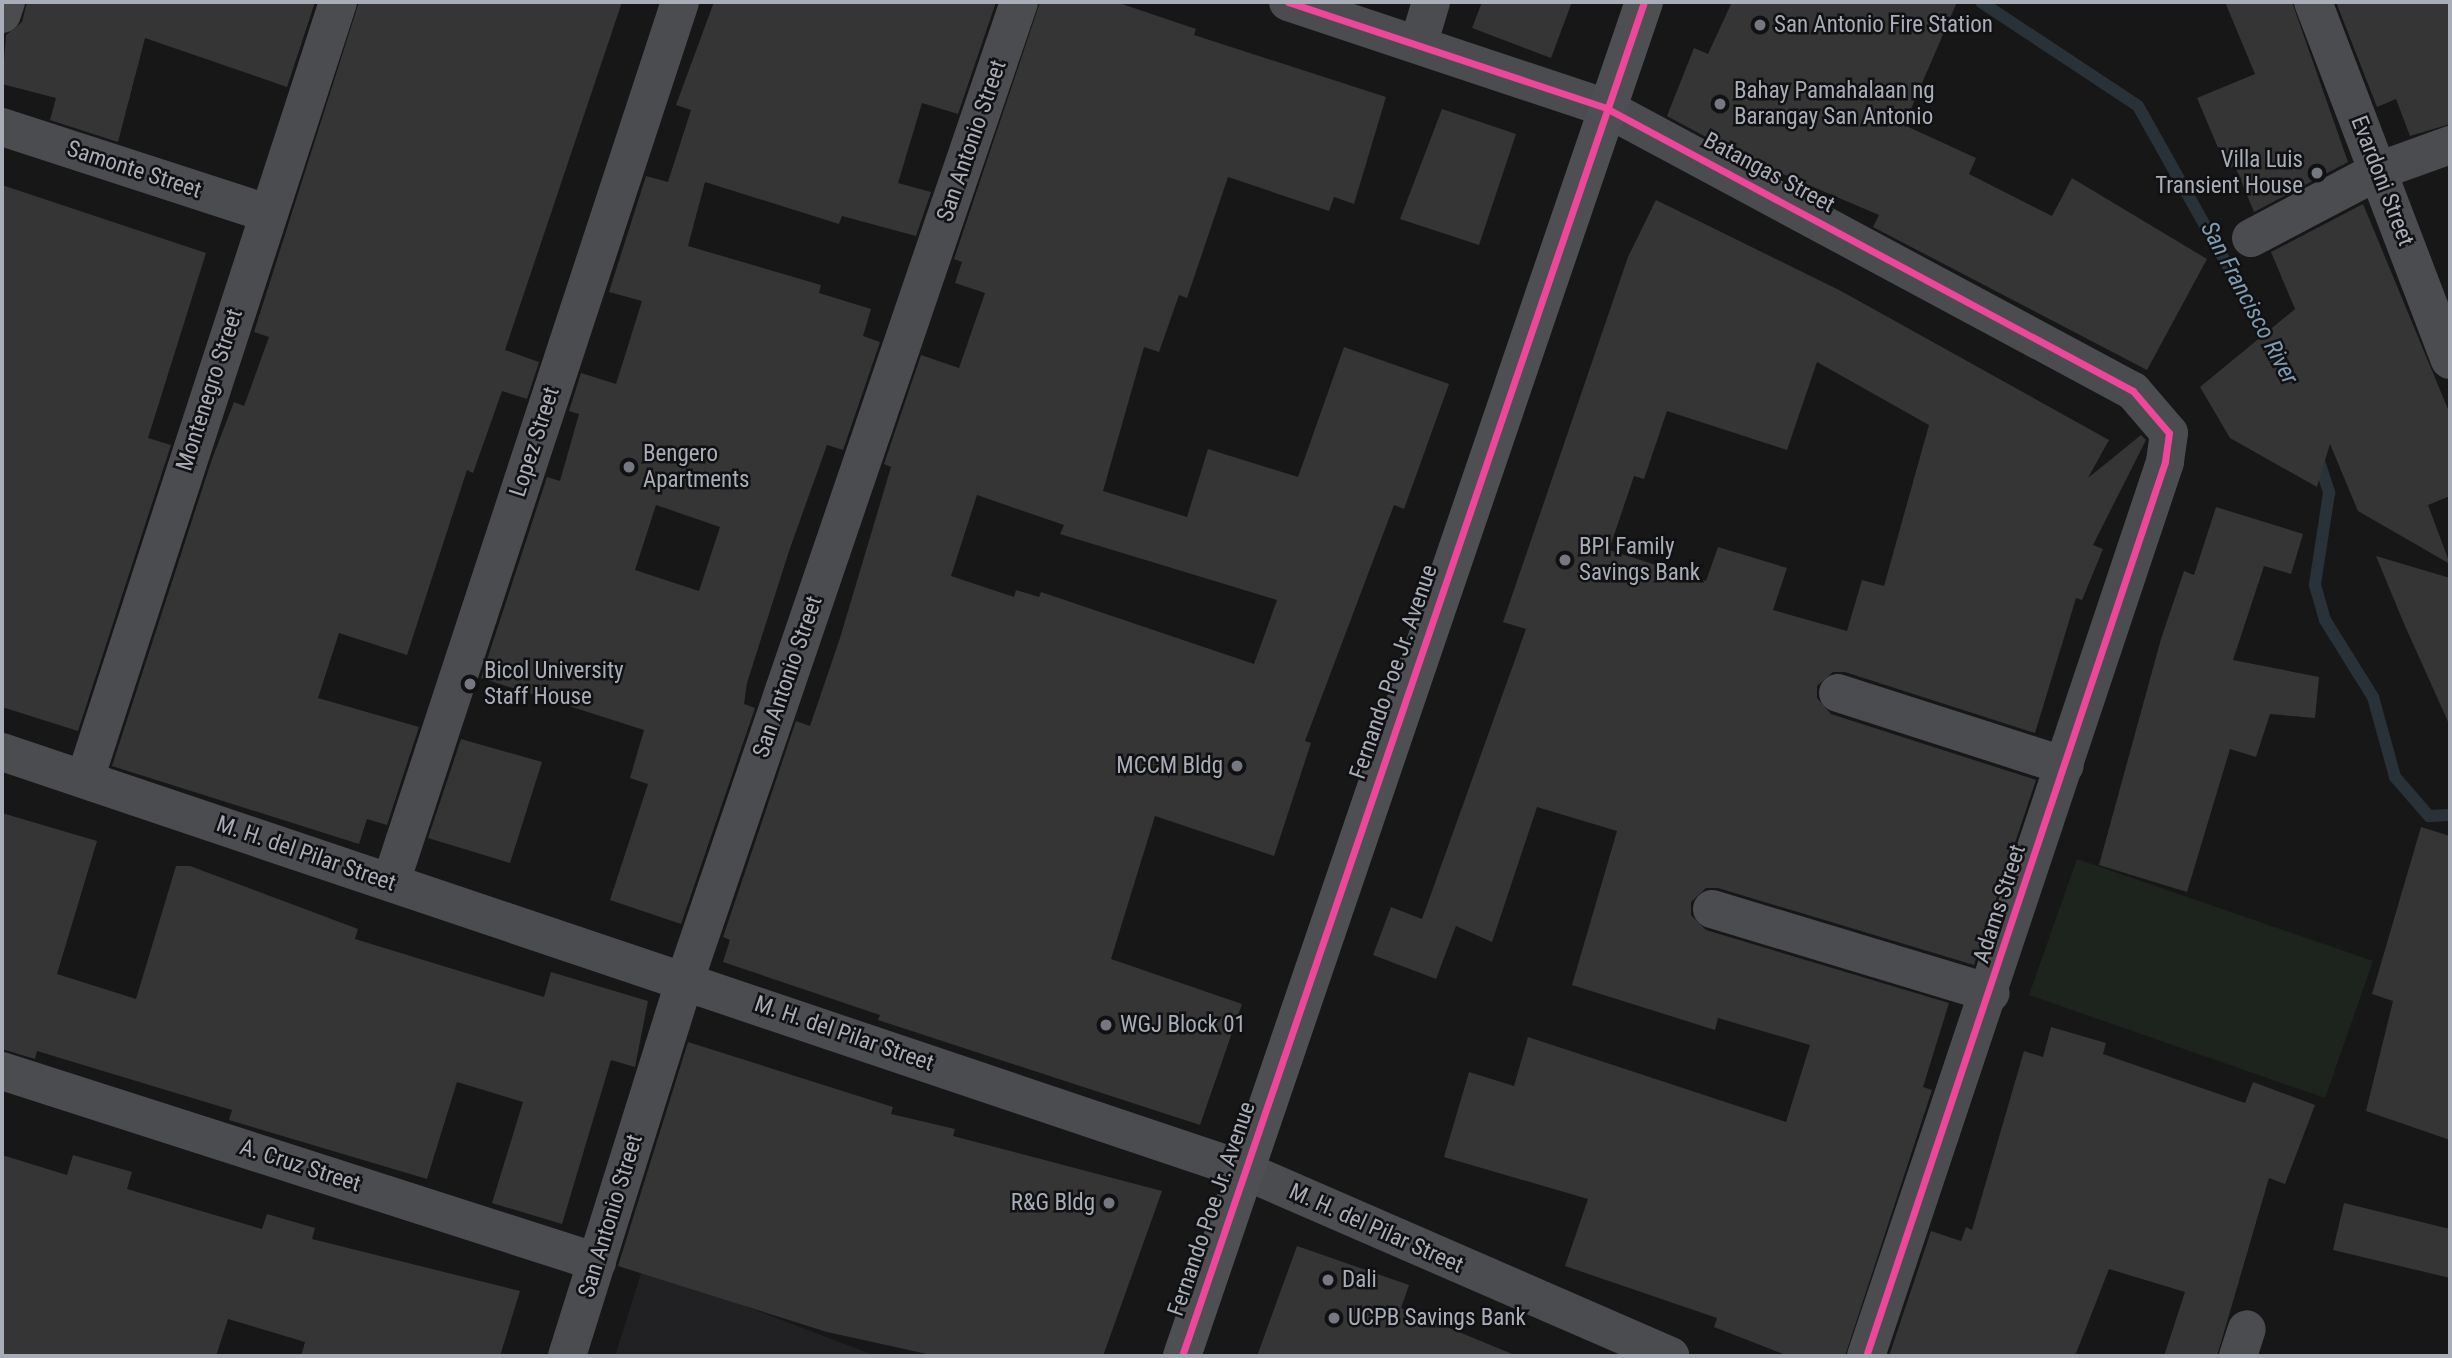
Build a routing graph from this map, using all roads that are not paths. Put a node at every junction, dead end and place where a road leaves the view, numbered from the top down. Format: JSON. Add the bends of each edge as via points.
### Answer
{"nodes":[{"id":1,"x":6,"y":2,"type":"edge"},
{"id":2,"x":338,"y":2,"type":"edge"},
{"id":3,"x":680,"y":2,"type":"edge"},
{"id":4,"x":1019,"y":2,"type":"edge"},
{"id":5,"x":1288,"y":2,"type":"edge"},
{"id":6,"x":1431,"y":2,"type":"edge"},
{"id":7,"x":1644,"y":2,"type":"edge"},
{"id":8,"x":2312,"y":2,"type":"edge"},
{"id":9,"x":2,"y":14,"type":"edge"},
{"id":10,"x":1419,"y":42,"type":"junction"},
{"id":11,"x":1606,"y":108,"type":"junction"},
{"id":12,"x":2,"y":127,"type":"edge"},
{"id":13,"x":2450,"y":145,"type":"edge"},
{"id":14,"x":2378,"y":171,"type":"junction"},
{"id":15,"x":267,"y":213,"type":"junction"},
{"id":16,"x":2251,"y":239,"type":"dead end"},
{"id":17,"x":2450,"y":360,"type":"edge"},
{"id":18,"x":2165,"y":462,"type":"joint"},
{"id":19,"x":1838,"y":693,"type":"dead end"},
{"id":20,"x":2,"y":752,"type":"edge"},
{"id":21,"x":2065,"y":766,"type":"junction"},
{"id":22,"x":85,"y":779,"type":"junction"},
{"id":23,"x":391,"y":882,"type":"junction"},
{"id":24,"x":1712,"y":909,"type":"dead end"},
{"id":25,"x":685,"y":980,"type":"junction"},
{"id":26,"x":1991,"y":993,"type":"junction"},
{"id":27,"x":2,"y":1070,"type":"edge"},
{"id":28,"x":1243,"y":1170,"type":"junction"},
{"id":29,"x":597,"y":1262,"type":"junction"},
{"id":30,"x":567,"y":1356,"type":"edge"},
{"id":31,"x":1182,"y":1356,"type":"edge"},
{"id":32,"x":1670,"y":1356,"type":"edge"},
{"id":33,"x":1866,"y":1356,"type":"edge"}],
"edges":[{"from":1,"to":9,"type":"street"},
{"from":2,"to":15,"type":"street","name":"Montenegro Street"},
{"from":3,"to":23,"type":"street","name":"Lopez Street"},
{"from":4,"to":25,"type":"street","name":"San Antonio Street"},
{"from":5,"to":10,"type":"street","name":"Batangas Street"},
{"from":6,"to":10,"type":"street"},
{"from":7,"to":11,"type":"main road","name":"Fernando Poe Jr. Avenue"},
{"from":8,"to":14,"type":"street","name":"Evardoni Street"},
{"from":10,"to":11,"type":"street","name":"Batangas Street"},
{"from":11,"to":18,"type":"street","name":"Batangas Street","via":[[2133,391],[2169,433]]},
{"from":11,"to":28,"type":"main road","name":"Fernando Poe Jr. Avenue"},
{"from":12,"to":15,"type":"street","name":"Samonte Street"},
{"from":13,"to":14,"type":"street"},
{"from":14,"to":16,"type":"street"},
{"from":14,"to":17,"type":"street","name":"Evardoni Street"},
{"from":15,"to":22,"type":"street","name":"Montenegro Street"},
{"from":18,"to":21,"type":"street","name":"Adams Street"},
{"from":19,"to":21,"type":"street"},
{"from":20,"to":22,"type":"street","name":"M. H. del Pilar Street"},
{"from":21,"to":26,"type":"street","name":"Adams Street"},
{"from":22,"to":23,"type":"street","name":"M. H. del Pilar Street"},
{"from":23,"to":25,"type":"street","name":"M. H. del Pilar Street"},
{"from":24,"to":26,"type":"street"},
{"from":25,"to":28,"type":"street","name":"M. H. del Pilar Street"},
{"from":25,"to":29,"type":"street","name":"San Antonio Street"},
{"from":26,"to":33,"type":"street","name":"Adams Street"},
{"from":27,"to":29,"type":"street","name":"A. Cruz Street"},
{"from":28,"to":31,"type":"main road","name":"Fernando Poe Jr. Avenue"},
{"from":28,"to":32,"type":"street","name":"M. H. del Pilar Street"},
{"from":29,"to":30,"type":"street","name":"San Antonio Street"}]}
